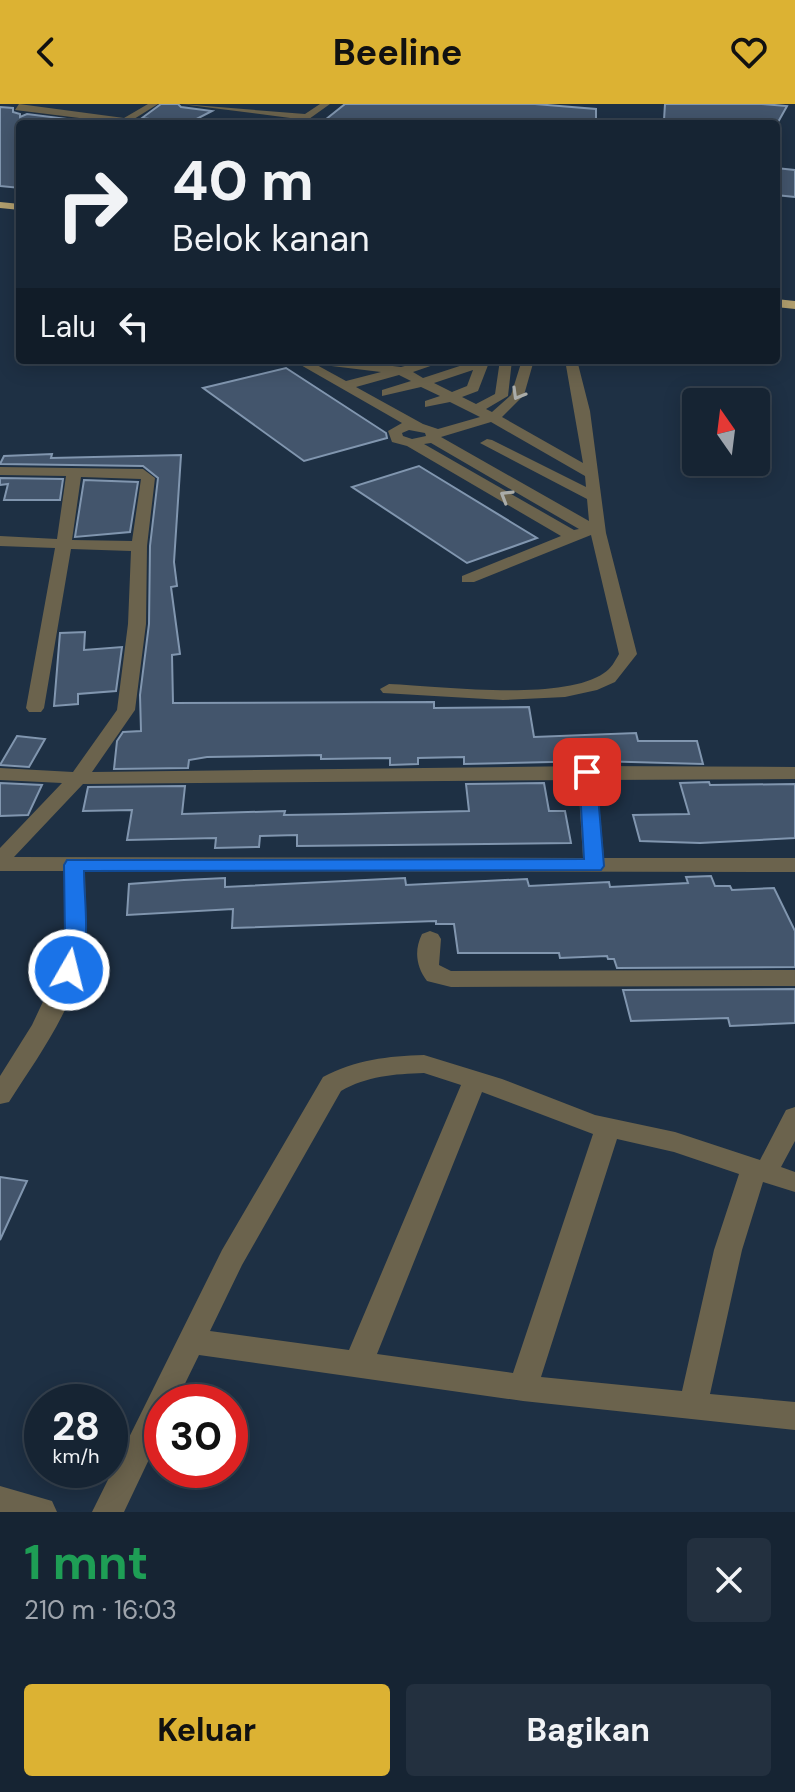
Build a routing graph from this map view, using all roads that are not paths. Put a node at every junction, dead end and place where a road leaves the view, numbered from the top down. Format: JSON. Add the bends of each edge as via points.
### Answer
{"nodes":[{"id":1,"x":25,"y":104,"type":"edge"},
{"id":2,"x":154,"y":104,"type":"edge"},
{"id":3,"x":185,"y":104,"type":"edge"},
{"id":4,"x":326,"y":104,"type":"edge"},
{"id":5,"x":307,"y":117,"type":"junction"},
{"id":6,"x":117,"y":120,"type":"edge"},
{"id":7,"x":127,"y":120,"type":"edge"},
{"id":8,"x":302,"y":120,"type":"edge"},
{"id":9,"x":305,"y":364,"type":"edge"},
{"id":10,"x":344,"y":364,"type":"edge"},
{"id":11,"x":427,"y":364,"type":"edge"},
{"id":12,"x":478,"y":364,"type":"edge"},
{"id":13,"x":483,"y":364,"type":"edge"},
{"id":14,"x":505,"y":364,"type":"edge"},
{"id":15,"x":527,"y":364,"type":"edge"},
{"id":16,"x":572,"y":364,"type":"edge"},
{"id":17,"x":401,"y":371,"type":"junction"},
{"id":18,"x":423,"y":383,"type":"junction"},
{"id":19,"x":344,"y":386,"type":"junction"},
{"id":20,"x":387,"y":393,"type":"dead end"},
{"id":21,"x":451,"y":397,"type":"junction"},
{"id":22,"x":430,"y":404,"type":"dead end"},
{"id":23,"x":477,"y":409,"type":"junction"},
{"id":24,"x":491,"y":417,"type":"junction"},
{"id":25,"x":426,"y":431,"type":"junction"},
{"id":26,"x":487,"y":443,"type":"dead end"},
{"id":27,"x":0,"y":471,"type":"edge"},
{"id":28,"x":74,"y":473,"type":"junction"},
{"id":29,"x":592,"y":474,"type":"junction"},
{"id":30,"x":594,"y":497,"type":"junction"},
{"id":31,"x":595,"y":531,"type":"junction"},
{"id":32,"x":573,"y":536,"type":"junction"},
{"id":33,"x":0,"y":541,"type":"edge"},
{"id":34,"x":64,"y":544,"type":"junction"},
{"id":35,"x":139,"y":546,"type":"junction"},
{"id":36,"x":468,"y":579,"type":"dead end"},
{"id":37,"x":389,"y":689,"type":"dead end"},
{"id":38,"x":35,"y":708,"type":"dead end"},
{"id":39,"x":587,"y":772,"type":"junction"},
{"id":40,"x":795,"y":773,"type":"edge"},
{"id":41,"x":0,"y":774,"type":"edge"},
{"id":42,"x":78,"y":778,"type":"junction"},
{"id":43,"x":0,"y":862,"type":"edge"},
{"id":44,"x":74,"y":865,"type":"junction"},
{"id":45,"x":594,"y":866,"type":"junction"},
{"id":46,"x":795,"y":866,"type":"edge"},
{"id":47,"x":430,"y":939,"type":"dead end"},
{"id":48,"x":795,"y":978,"type":"edge"},
{"id":49,"x":475,"y":1080,"type":"junction"},
{"id":50,"x":0,"y":1095,"type":"edge"},
{"id":51,"x":795,"y":1117,"type":"edge"},
{"id":52,"x":608,"y":1127,"type":"junction"},
{"id":53,"x":760,"y":1170,"type":"junction"},
{"id":54,"x":795,"y":1182,"type":"edge"},
{"id":55,"x":191,"y":1341,"type":"junction"},
{"id":56,"x":358,"y":1366,"type":"junction"},
{"id":57,"x":523,"y":1388,"type":"junction"},
{"id":58,"x":693,"y":1406,"type":"junction"},
{"id":59,"x":795,"y":1416,"type":"edge"},
{"id":60,"x":0,"y":1501,"type":"edge"},
{"id":61,"x":41,"y":1512,"type":"edge"},
{"id":62,"x":108,"y":1512,"type":"edge"}],
"edges":[{"from":1,"to":6,"type":"street","via":[[18,108]]},
{"from":2,"to":7,"type":"street"},
{"from":3,"to":5,"type":"street"},
{"from":4,"to":5,"type":"street"},
{"from":5,"to":8,"type":"street"},
{"from":9,"to":19,"type":"street"},
{"from":10,"to":17,"type":"street"},
{"from":11,"to":17,"type":"street"},
{"from":12,"to":18,"type":"street"},
{"from":13,"to":21,"type":"street","via":[[473,388]]},
{"from":14,"to":23,"type":"street","via":[[501,396]]},
{"from":15,"to":24,"type":"street","one_way":true,"via":[[517,401]]},
{"from":16,"to":29,"type":"street"},
{"from":17,"to":18,"type":"street"},
{"from":17,"to":19,"type":"street"},
{"from":18,"to":20,"type":"street"},
{"from":18,"to":21,"type":"street"},
{"from":19,"to":25,"type":"street"},
{"from":21,"to":22,"type":"street"},
{"from":21,"to":23,"type":"street"},
{"from":23,"to":24,"type":"street"},
{"from":23,"to":25,"type":"street"},
{"from":24,"to":25,"type":"street"},
{"from":24,"to":29,"type":"street"},
{"from":25,"to":31,"type":"street"},
{"from":32,"to":25,"type":"street","one_way":true,"via":[[397,439],[395,431]]},
{"from":26,"to":30,"type":"street"},
{"from":27,"to":28,"type":"street"},
{"from":28,"to":34,"type":"street"},
{"from":28,"to":35,"type":"street","via":[[148,476]]},
{"from":29,"to":30,"type":"street"},
{"from":30,"to":31,"type":"street"},
{"from":31,"to":32,"type":"street"},
{"from":31,"to":37,"type":"street","via":[[628,654],[608,679],[544,694]]},
{"from":32,"to":36,"type":"street"},
{"from":33,"to":34,"type":"street"},
{"from":34,"to":35,"type":"street"},
{"from":34,"to":38,"type":"street"},
{"from":35,"to":42,"type":"street","via":[[137,624],[126,710]]},
{"from":39,"to":40,"type":"street"},
{"from":39,"to":42,"type":"street"},
{"from":39,"to":45,"type":"street"},
{"from":41,"to":42,"type":"street"},
{"from":42,"to":43,"type":"street"},
{"from":43,"to":44,"type":"street"},
{"from":44,"to":45,"type":"street"},
{"from":44,"to":50,"type":"street","via":[[75,938],[69,970],[32,1048]]},
{"from":45,"to":46,"type":"street"},
{"from":47,"to":48,"type":"street","via":[[428,966],[435,975],[451,979]]},
{"from":49,"to":52,"type":"street"},
{"from":49,"to":55,"type":"street","via":[[408,1062],[352,1073],[332,1084]]},
{"from":49,"to":56,"type":"street"},
{"from":51,"to":53,"type":"street"},
{"from":52,"to":53,"type":"street"},
{"from":52,"to":57,"type":"street"},
{"from":53,"to":54,"type":"street"},
{"from":53,"to":58,"type":"street","via":[[728,1250]]},
{"from":55,"to":56,"type":"street"},
{"from":55,"to":62,"type":"street"},
{"from":56,"to":57,"type":"street"},
{"from":57,"to":58,"type":"street"},
{"from":58,"to":59,"type":"street"},
{"from":60,"to":61,"type":"street"}]}
